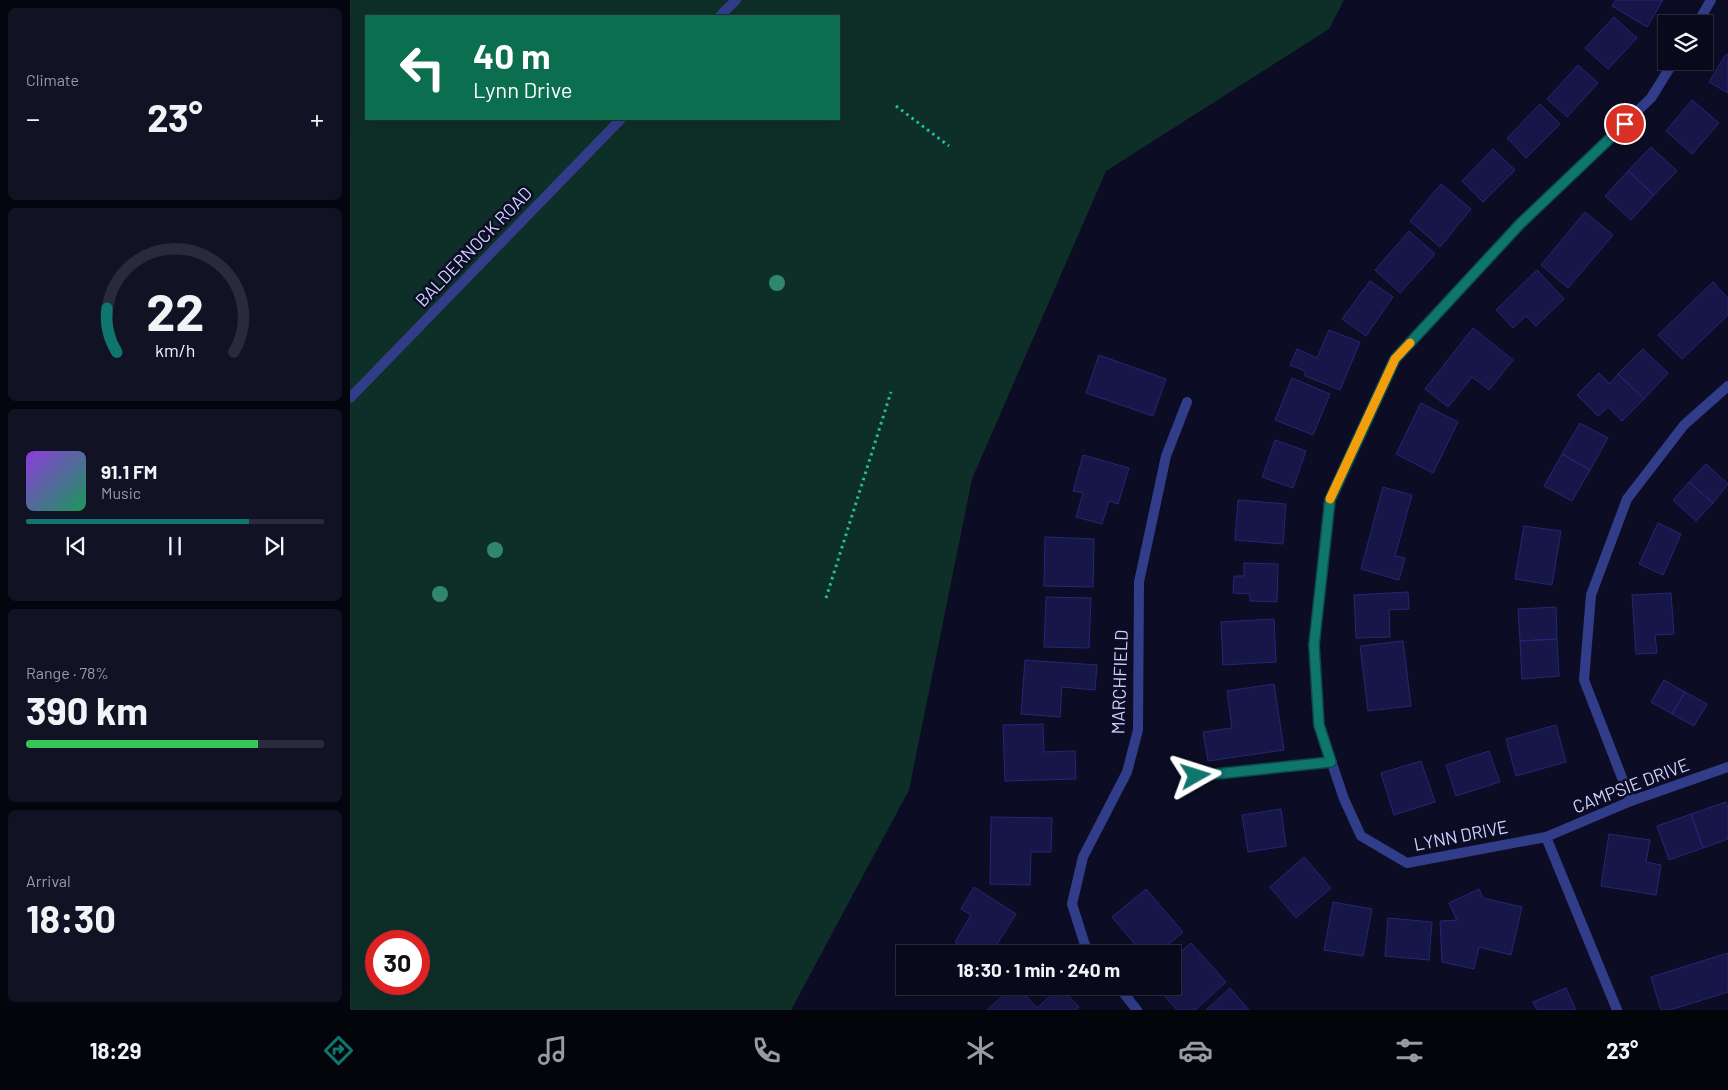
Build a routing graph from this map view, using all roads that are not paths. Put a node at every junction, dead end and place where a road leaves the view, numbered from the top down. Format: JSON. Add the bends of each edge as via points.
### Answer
{"nodes":[{"id":1,"x":736,"y":0,"type":"edge"},
{"id":2,"x":1711,"y":0,"type":"edge"},
{"id":3,"x":721,"y":15,"type":"edge"},
{"id":4,"x":1702,"y":15,"type":"edge"},
{"id":5,"x":1668,"y":70,"type":"edge"},
{"id":6,"x":620,"y":120,"type":"edge"},
{"id":7,"x":1728,"y":386,"type":"edge"},
{"id":8,"x":350,"y":398,"type":"edge"},
{"id":9,"x":1186,"y":402,"type":"dead end"},
{"id":10,"x":1331,"y":762,"type":"junction"},
{"id":11,"x":1728,"y":767,"type":"edge"},
{"id":12,"x":1196,"y":776,"type":"dead end"},
{"id":13,"x":1631,"y":802,"type":"junction"},
{"id":14,"x":1546,"y":837,"type":"junction"},
{"id":15,"x":1086,"y":945,"type":"edge"},
{"id":16,"x":1125,"y":995,"type":"edge"},
{"id":17,"x":1137,"y":1010,"type":"edge"},
{"id":18,"x":1617,"y":1010,"type":"edge"}],
"edges":[{"from":1,"to":3,"type":"street"},
{"from":2,"to":4,"type":"street"},
{"from":5,"to":10,"type":"street","name":"LYNN DRIVE","via":[[1651,98],[1520,224],[1395,359],[1330,500],[1314,645],[1319,725]]},
{"from":6,"to":8,"type":"street","name":"BALDERNOCK ROAD"},
{"from":7,"to":13,"type":"street","via":[[1684,425],[1627,499],[1591,595],[1584,680]]},
{"from":9,"to":15,"type":"street","name":"MARCHFIELD","via":[[1166,456],[1139,582],[1138,730],[1127,772],[1083,857],[1072,904]]},
{"from":10,"to":12,"type":"street"},
{"from":10,"to":14,"type":"street","name":"LYNN DRIVE","via":[[1361,836],[1407,863]]},
{"from":11,"to":13,"type":"street","name":"CAMPSIE DRIVE"},
{"from":13,"to":14,"type":"street","name":"CAMPSIE DRIVE"},
{"from":14,"to":18,"type":"street"},
{"from":16,"to":17,"type":"street"}]}
